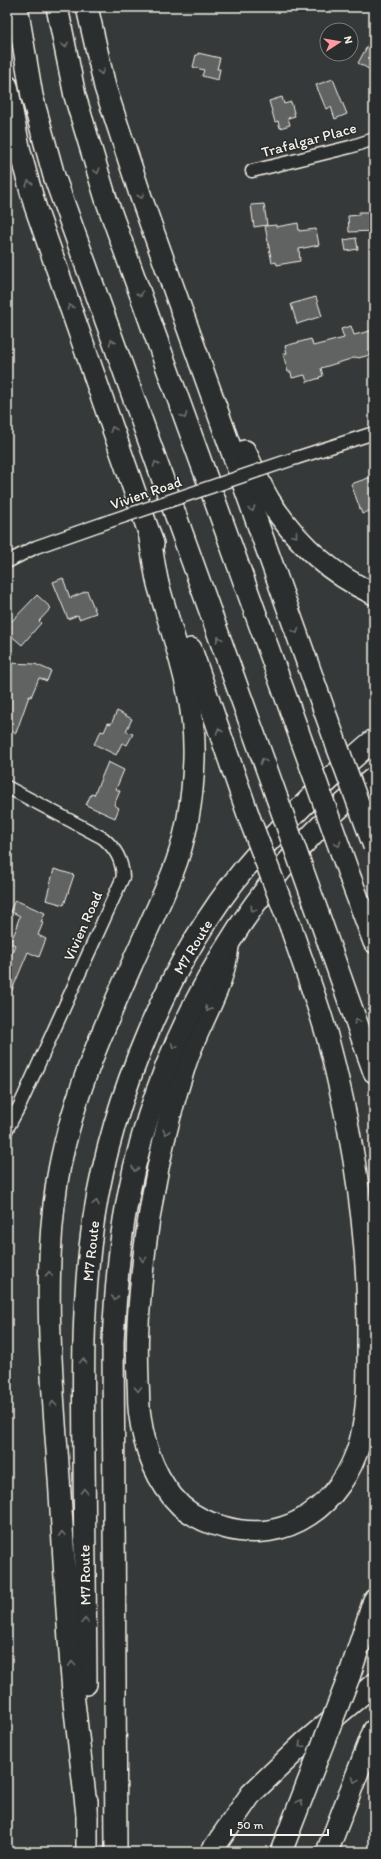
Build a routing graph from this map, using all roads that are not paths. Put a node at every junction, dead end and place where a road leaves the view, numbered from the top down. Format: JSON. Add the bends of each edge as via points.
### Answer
{"nodes":[{"id":1,"x":17,"y":7,"type":"edge"},
{"id":2,"x":57,"y":7,"type":"edge"},
{"id":3,"x":87,"y":7,"type":"edge"},
{"id":4,"x":7,"y":86,"type":"edge"},
{"id":5,"x":374,"y":139,"type":"edge"},
{"id":6,"x":252,"y":171,"type":"dead end"},
{"id":7,"x":173,"y":288,"type":"junction"},
{"id":8,"x":374,"y":433,"type":"edge"},
{"id":9,"x":149,"y":532,"type":"junction"},
{"id":10,"x":7,"y":562,"type":"edge"},
{"id":11,"x":374,"y":594,"type":"edge"},
{"id":12,"x":374,"y":740,"type":"edge"},
{"id":13,"x":374,"y":778,"type":"edge"},
{"id":14,"x":7,"y":787,"type":"edge"},
{"id":15,"x":374,"y":846,"type":"edge"},
{"id":16,"x":374,"y":942,"type":"edge"},
{"id":17,"x":228,"y":946,"type":"junction"},
{"id":18,"x":374,"y":1072,"type":"edge"},
{"id":19,"x":7,"y":1129,"type":"edge"},
{"id":20,"x":374,"y":1600,"type":"edge"},
{"id":21,"x":374,"y":1684,"type":"edge"},
{"id":22,"x":374,"y":1730,"type":"edge"},
{"id":23,"x":87,"y":1814,"type":"junction"},
{"id":24,"x":87,"y":1852,"type":"edge"},
{"id":25,"x":116,"y":1852,"type":"edge"},
{"id":26,"x":211,"y":1852,"type":"edge"},
{"id":27,"x":282,"y":1852,"type":"edge"},
{"id":28,"x":326,"y":1852,"type":"edge"}],
"edges":[{"from":18,"to":1,"type":"highway","one_way":true,"bridge":true,"via":[[54,176],[32,96]]},
{"from":2,"to":16,"type":"highway","one_way":true,"bridge":true,"via":[[75,96],[106,200]]},
{"from":3,"to":7,"type":"highway","one_way":true,"via":[[105,87]]},
{"from":9,"to":4,"type":"highway","one_way":true,"via":[[35,206],[20,152]]},
{"from":5,"to":6,"type":"street","name":"Trafalgar Place"},
{"from":7,"to":11,"type":"highway","one_way":true,"via":[[268,499],[306,548],[331,569]]},
{"from":7,"to":15,"type":"highway","one_way":true,"bridge":true},
{"from":8,"to":10,"type":"street","name":"Vivien Road","bridge":true,"via":[[36,547]]},
{"from":17,"to":9,"type":"highway","one_way":true,"bridge":true,"via":[[223,976],[185,1062],[165,1133],[148,1216],[142,1258],[137,1342],[139,1415],[154,1467],[166,1488],[184,1508],[207,1522],[234,1530],[262,1532],[283,1528],[320,1507],[337,1489],[350,1469],[366,1414],[368,1301],[365,1240],[342,1094],[328,1041],[291,928],[250,820]]},
{"from":23,"to":9,"type":"highway","one_way":true,"via":[[74,1700],[50,1350],[48,1274],[57,1180],[67,1132],[85,1075],[106,1022],[173,872],[188,816],[192,787],[194,725],[189,693],[157,581]]},
{"from":23,"to":12,"type":"highway","name":"M7 Route","one_way":true,"via":[[83,1361],[94,1217],[103,1166],[129,1080],[147,1034],[192,946],[244,869],[292,814]]},
{"from":13,"to":17,"type":"highway","name":"M7 Route","one_way":true,"via":[[312,835],[282,869]]},
{"from":14,"to":19,"type":"street","name":"Vivien Road","via":[[103,838],[119,856],[123,877]]},
{"from":17,"to":25,"type":"highway","name":"M7 Route","one_way":true,"via":[[174,1045],[156,1091],[133,1177],[116,1277],[113,1342]]},
{"from":27,"to":20,"type":"highway","one_way":true,"bridge":true,"via":[[348,1678]]},
{"from":21,"to":26,"type":"highway","one_way":true,"via":[[304,1742],[256,1789]]},
{"from":22,"to":28,"type":"highway","one_way":true},
{"from":23,"to":24,"type":"highway","name":"M7 Route"}]}
